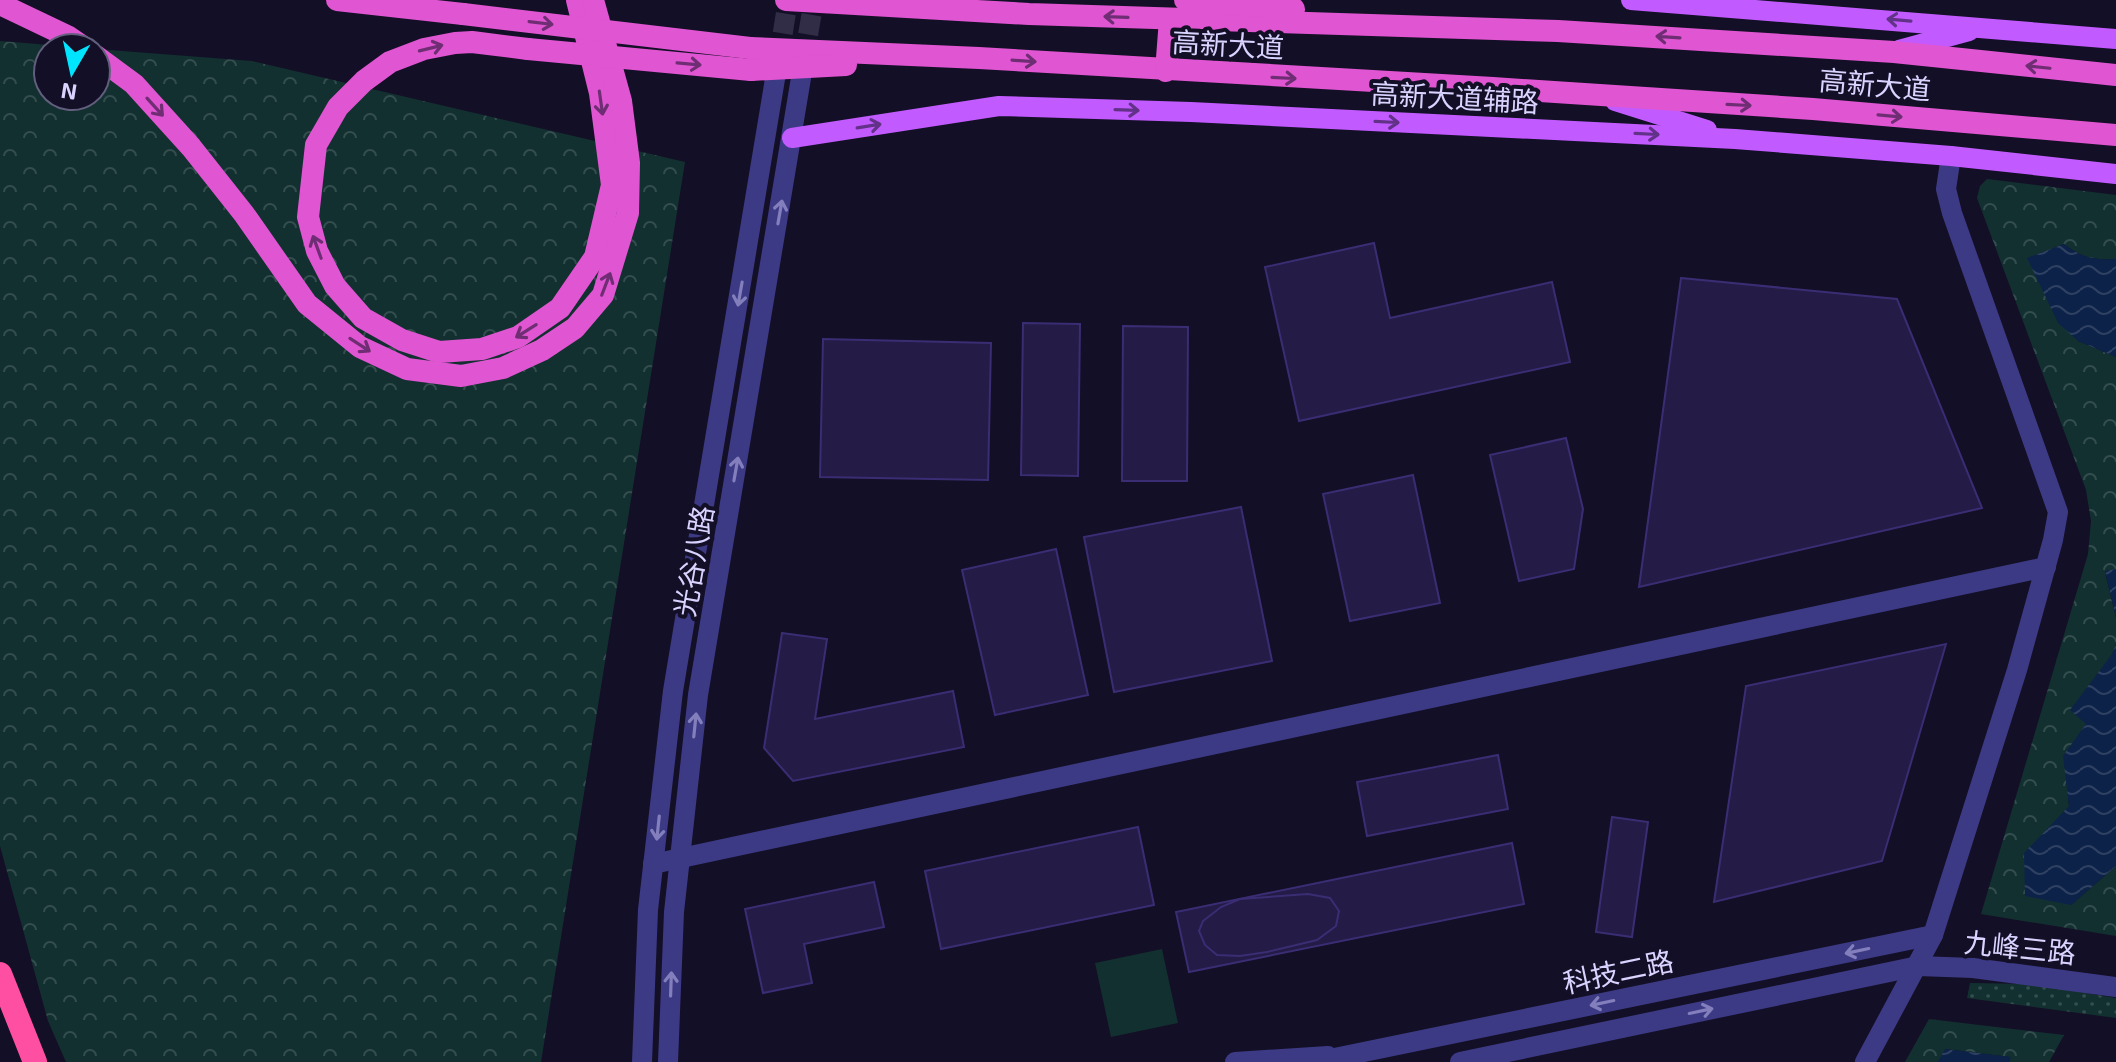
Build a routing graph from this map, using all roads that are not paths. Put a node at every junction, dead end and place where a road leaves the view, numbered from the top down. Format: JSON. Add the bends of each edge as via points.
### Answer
{"nodes":[{"id":1,"x":337,"y":0,"type":"edge"},
{"id":2,"x":577,"y":0,"type":"edge"},
{"id":3,"x":593,"y":0,"type":"edge"},
{"id":4,"x":786,"y":0,"type":"edge"},
{"id":5,"x":1185,"y":0,"type":"edge"},
{"id":6,"x":1631,"y":0,"type":"edge"},
{"id":7,"x":0,"y":4,"type":"edge"},
{"id":8,"x":1170,"y":19,"type":"junction"},
{"id":9,"x":1984,"y":27,"type":"junction"},
{"id":10,"x":1558,"y":31,"type":"junction"},
{"id":11,"x":59,"y":32,"type":"edge"},
{"id":12,"x":2116,"y":39,"type":"edge"},
{"id":13,"x":1894,"y":52,"type":"junction"},
{"id":14,"x":751,"y":59,"type":"junction"},
{"id":15,"x":112,"y":68,"type":"edge"},
{"id":16,"x":1166,"y":71,"type":"junction"},
{"id":17,"x":802,"y":72,"type":"tunnel mouth"},
{"id":18,"x":2116,"y":75,"type":"edge"},
{"id":19,"x":775,"y":79,"type":"tunnel mouth"},
{"id":20,"x":1600,"y":97,"type":"junction"},
{"id":21,"x":2116,"y":135,"type":"edge"},
{"id":22,"x":792,"y":138,"type":"junction"},
{"id":23,"x":1735,"y":139,"type":"junction"},
{"id":24,"x":1951,"y":156,"type":"junction"},
{"id":25,"x":2116,"y":174,"type":"edge"},
{"id":26,"x":2046,"y":567,"type":"junction"},
{"id":27,"x":680,"y":859,"type":"junction"},
{"id":28,"x":653,"y":864,"type":"junction"},
{"id":29,"x":1933,"y":935,"type":"junction"},
{"id":30,"x":1918,"y":966,"type":"junction"},
{"id":31,"x":0,"y":974,"type":"edge"},
{"id":32,"x":2116,"y":987,"type":"edge"},
{"id":33,"x":1344,"y":1056,"type":"junction"},
{"id":34,"x":35,"y":1062,"type":"edge"},
{"id":35,"x":642,"y":1062,"type":"edge"},
{"id":36,"x":668,"y":1062,"type":"edge"},
{"id":37,"x":1235,"y":1062,"type":"edge"},
{"id":38,"x":1315,"y":1062,"type":"edge"},
{"id":39,"x":1460,"y":1062,"type":"edge"},
{"id":40,"x":1865,"y":1062,"type":"edge"}],
"edges":[{"from":1,"to":14,"type":"highway","one_way":true,"bridge":true},
{"from":2,"to":14,"type":"highway","one_way":true,"bridge":true,"via":[[600,93],[612,185],[595,257],[560,308],[518,337],[482,349],[439,352],[402,340],[363,318],[335,286],[317,251],[308,217],[316,145],[338,107],[390,62],[424,49],[472,42],[528,49]]},
{"from":15,"to":3,"type":"highway","one_way":true,"via":[[134,84],[191,147],[307,304],[371,353],[407,369],[461,376],[503,368],[542,350],[575,328],[603,295],[628,213],[629,163],[621,101]]},
{"from":8,"to":4,"type":"highway","name":"高新大道","one_way":true},
{"from":5,"to":10,"type":"highway"},
{"from":9,"to":6,"type":"main road","one_way":true},
{"from":7,"to":11,"type":"highway"},
{"from":8,"to":10,"type":"highway","name":"高新大道"},
{"from":8,"to":16,"type":"highway"},
{"from":9,"to":12,"type":"main road"},
{"from":9,"to":13,"type":"main road"},
{"from":13,"to":10,"type":"highway","name":"高新大道","one_way":true},
{"from":18,"to":13,"type":"highway","name":"高新大道","one_way":true},
{"from":14,"to":16,"type":"highway","name":"高新大道","one_way":true,"via":[[979,58]]},
{"from":16,"to":20,"type":"highway","name":"高新大道","one_way":true},
{"from":17,"to":22,"type":"street","name":"光谷八路"},
{"from":19,"to":28,"type":"street","name":"光谷八路","one_way":true,"via":[[673,691]]},
{"from":20,"to":21,"type":"highway","name":"高新大道","one_way":true},
{"from":20,"to":23,"type":"main road"},
{"from":22,"to":23,"type":"main road","name":"高新大道辅路","one_way":true,"via":[[999,106]]},
{"from":27,"to":22,"type":"street","name":"光谷八路","one_way":true,"via":[[698,695]]},
{"from":23,"to":24,"type":"main road","name":"高新大道辅路"},
{"from":24,"to":25,"type":"main road","name":"高新大道辅路"},
{"from":24,"to":26,"type":"street","via":[[1946,189],[1952,213],[2058,512]]},
{"from":26,"to":27,"type":"street"},
{"from":26,"to":29,"type":"street"},
{"from":27,"to":28,"type":"street"},
{"from":36,"to":27,"type":"street","name":"光谷八路","one_way":true},
{"from":28,"to":35,"type":"street","name":"光谷八路"},
{"from":29,"to":30,"type":"street"},
{"from":29,"to":33,"type":"street","name":"科技二路","one_way":true},
{"from":30,"to":32,"type":"street","name":"九峰三路"},
{"from":39,"to":30,"type":"street","name":"科技二路","one_way":true},
{"from":30,"to":40,"type":"street"},
{"from":31,"to":34,"type":"highway"},
{"from":33,"to":37,"type":"street"},
{"from":33,"to":38,"type":"street","name":"科技二路"}]}
